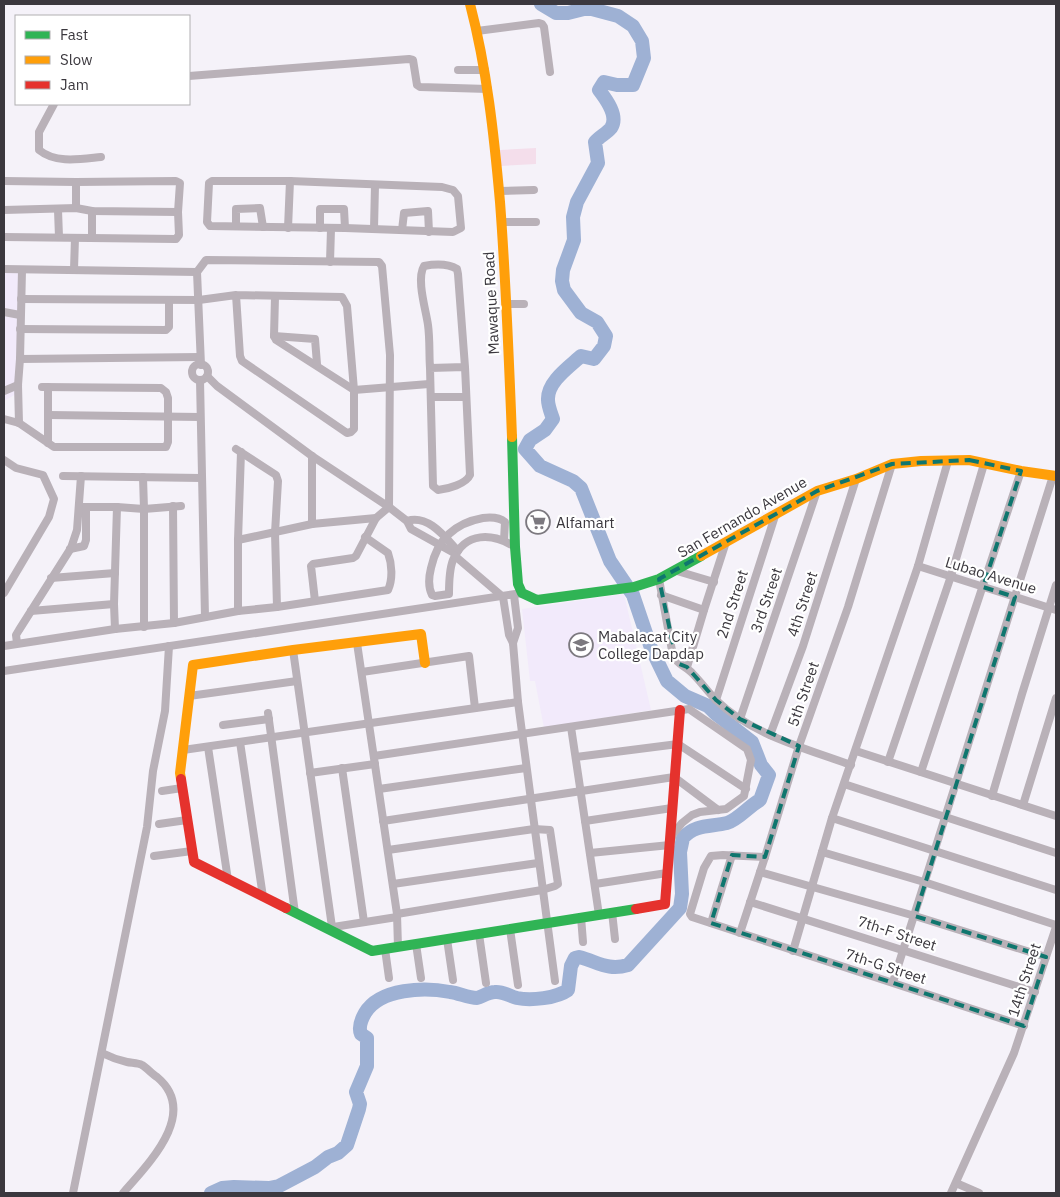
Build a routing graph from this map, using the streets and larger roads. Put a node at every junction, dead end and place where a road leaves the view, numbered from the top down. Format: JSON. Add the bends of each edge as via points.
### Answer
{"nodes":[{"id":1,"x":470,"y":4,"type":"edge"},
{"id":2,"x":477,"y":31,"type":"junction"},
{"id":3,"x":458,"y":70,"type":"dead end"},
{"id":4,"x":485,"y":70,"type":"junction"},
{"id":5,"x":550,"y":72,"type":"dead end"},
{"id":6,"x":190,"y":76,"type":"edge"},
{"id":7,"x":488,"y":89,"type":"junction"},
{"id":8,"x":53,"y":105,"type":"edge"},
{"id":9,"x":101,"y":157,"type":"dead end"},
{"id":10,"x":4,"y":181,"type":"edge"},
{"id":11,"x":290,"y":181,"type":"junction"},
{"id":12,"x":76,"y":182,"type":"junction"},
{"id":13,"x":375,"y":185,"type":"junction"},
{"id":14,"x":534,"y":190,"type":"dead end"},
{"id":15,"x":499,"y":191,"type":"junction"},
{"id":16,"x":76,"y":208,"type":"junction"},
{"id":17,"x":4,"y":210,"type":"edge"},
{"id":18,"x":58,"y":210,"type":"junction"},
{"id":19,"x":92,"y":211,"type":"junction"},
{"id":20,"x":178,"y":212,"type":"junction"},
{"id":21,"x":502,"y":222,"type":"junction"},
{"id":22,"x":536,"y":222,"type":"dead end"},
{"id":23,"x":236,"y":226,"type":"junction"},
{"id":24,"x":263,"y":227,"type":"junction"},
{"id":25,"x":288,"y":228,"type":"junction"},
{"id":26,"x":320,"y":228,"type":"junction"},
{"id":27,"x":345,"y":228,"type":"junction"},
{"id":28,"x":331,"y":229,"type":"junction"},
{"id":29,"x":374,"y":229,"type":"junction"},
{"id":30,"x":402,"y":230,"type":"junction"},
{"id":31,"x":430,"y":232,"type":"junction"},
{"id":32,"x":4,"y":237,"type":"edge"},
{"id":33,"x":59,"y":238,"type":"junction"},
{"id":34,"x":75,"y":238,"type":"junction"},
{"id":35,"x":92,"y":238,"type":"junction"},
{"id":36,"x":330,"y":262,"type":"junction"},
{"id":37,"x":4,"y":269,"type":"edge"},
{"id":38,"x":22,"y":270,"type":"junction"},
{"id":39,"x":74,"y":270,"type":"junction"},
{"id":40,"x":197,"y":272,"type":"junction"},
{"id":41,"x":236,"y":295,"type":"junction"},
{"id":42,"x":274,"y":297,"type":"junction"},
{"id":43,"x":21,"y":299,"type":"junction"},
{"id":44,"x":169,"y":300,"type":"junction"},
{"id":45,"x":199,"y":300,"type":"junction"},
{"id":46,"x":508,"y":304,"type":"junction"},
{"id":47,"x":524,"y":304,"type":"dead end"},
{"id":48,"x":4,"y":312,"type":"edge"},
{"id":49,"x":20,"y":315,"type":"junction"},
{"id":50,"x":20,"y":329,"type":"junction"},
{"id":51,"x":274,"y":336,"type":"junction"},
{"id":52,"x":20,"y":360,"type":"junction"},
{"id":53,"x":201,"y":361,"type":"junction"},
{"id":54,"x":317,"y":364,"type":"junction"},
{"id":55,"x":465,"y":367,"type":"junction"},
{"id":56,"x":430,"y":368,"type":"junction"},
{"id":57,"x":204,"y":378,"type":"junction"},
{"id":58,"x":429,"y":384,"type":"junction"},
{"id":59,"x":18,"y":385,"type":"junction"},
{"id":60,"x":391,"y":387,"type":"junction"},
{"id":61,"x":354,"y":390,"type":"junction"},
{"id":62,"x":4,"y":391,"type":"edge"},
{"id":63,"x":466,"y":396,"type":"junction"},
{"id":64,"x":431,"y":397,"type":"junction"},
{"id":65,"x":49,"y":415,"type":"junction"},
{"id":66,"x":168,"y":416,"type":"junction"},
{"id":67,"x":200,"y":417,"type":"junction"},
{"id":68,"x":4,"y":419,"type":"edge"},
{"id":69,"x":19,"y":423,"type":"junction"},
{"id":70,"x":48,"y":443,"type":"junction"},
{"id":71,"x":312,"y":456,"type":"junction"},
{"id":72,"x":4,"y":460,"type":"edge"},
{"id":73,"x":948,"y":461,"type":"junction"},
{"id":74,"x":892,"y":464,"type":"junction"},
{"id":75,"x":984,"y":464,"type":"junction"},
{"id":76,"x":1021,"y":471,"type":"junction"},
{"id":77,"x":63,"y":476,"type":"dead end"},
{"id":78,"x":81,"y":476,"type":"junction"},
{"id":79,"x":1055,"y":476,"type":"edge"},
{"id":80,"x":143,"y":477,"type":"junction"},
{"id":81,"x":202,"y":478,"type":"junction"},
{"id":82,"x":856,"y":479,"type":"junction"},
{"id":83,"x":817,"y":490,"type":"junction"},
{"id":84,"x":82,"y":507,"type":"junction"},
{"id":85,"x":118,"y":507,"type":"junction"},
{"id":86,"x":389,"y":507,"type":"junction"},
{"id":87,"x":144,"y":509,"type":"junction"},
{"id":88,"x":775,"y":516,"type":"junction"},
{"id":89,"x":376,"y":518,"type":"junction"},
{"id":90,"x":407,"y":520,"type":"junction"},
{"id":91,"x":312,"y":524,"type":"junction"},
{"id":92,"x":275,"y":533,"type":"junction"},
{"id":93,"x":446,"y":537,"type":"junction"},
{"id":94,"x":365,"y":538,"type":"junction"},
{"id":95,"x":238,"y":540,"type":"junction"},
{"id":96,"x":504,"y":540,"type":"junction"},
{"id":97,"x":726,"y":542,"type":"junction"},
{"id":98,"x":439,"y":545,"type":"junction"},
{"id":99,"x":515,"y":547,"type":"junction"},
{"id":100,"x":70,"y":549,"type":"junction"},
{"id":101,"x":457,"y":554,"type":"junction"},
{"id":102,"x":918,"y":566,"type":"junction"},
{"id":103,"x":677,"y":571,"type":"junction"},
{"id":104,"x":115,"y":573,"type":"junction"},
{"id":105,"x":951,"y":576,"type":"junction"},
{"id":106,"x":52,"y":578,"type":"junction"},
{"id":107,"x":659,"y":579,"type":"junction"},
{"id":108,"x":714,"y":582,"type":"junction"},
{"id":109,"x":1056,"y":585,"type":"edge"},
{"id":110,"x":983,"y":587,"type":"junction"},
{"id":111,"x":4,"y":593,"type":"edge"},
{"id":112,"x":449,"y":594,"type":"junction"},
{"id":113,"x":661,"y":595,"type":"junction"},
{"id":114,"x":522,"y":596,"type":"junction"},
{"id":115,"x":503,"y":597,"type":"junction"},
{"id":116,"x":1015,"y":597,"type":"junction"},
{"id":117,"x":315,"y":601,"type":"junction"},
{"id":118,"x":114,"y":604,"type":"junction"},
{"id":119,"x":448,"y":605,"type":"junction"},
{"id":120,"x":277,"y":607,"type":"junction"},
{"id":121,"x":1053,"y":608,"type":"edge"},
{"id":122,"x":704,"y":610,"type":"junction"},
{"id":123,"x":31,"y":611,"type":"junction"},
{"id":124,"x":238,"y":611,"type":"junction"},
{"id":125,"x":205,"y":617,"type":"junction"},
{"id":126,"x":516,"y":617,"type":"junction"},
{"id":127,"x":506,"y":619,"type":"junction"},
{"id":128,"x":174,"y":623,"type":"junction"},
{"id":129,"x":144,"y":627,"type":"junction"},
{"id":130,"x":115,"y":629,"type":"junction"},
{"id":131,"x":17,"y":643,"type":"junction"},
{"id":132,"x":356,"y":643,"type":"junction"},
{"id":133,"x":513,"y":643,"type":"junction"},
{"id":134,"x":4,"y":646,"type":"edge"},
{"id":135,"x":169,"y":646,"type":"junction"},
{"id":136,"x":293,"y":650,"type":"junction"},
{"id":137,"x":425,"y":663,"type":"junction"},
{"id":138,"x":687,"y":667,"type":"junction"},
{"id":139,"x":4,"y":670,"type":"edge"},
{"id":140,"x":362,"y":672,"type":"junction"},
{"id":141,"x":297,"y":681,"type":"junction"},
{"id":142,"x":189,"y":696,"type":"junction"},
{"id":143,"x":1056,"y":698,"type":"edge"},
{"id":144,"x":716,"y":700,"type":"junction"},
{"id":145,"x":518,"y":702,"type":"junction"},
{"id":146,"x":475,"y":708,"type":"junction"},
{"id":147,"x":680,"y":710,"type":"junction"},
{"id":148,"x":740,"y":719,"type":"junction"},
{"id":149,"x":370,"y":724,"type":"junction"},
{"id":150,"x":223,"y":725,"type":"dead end"},
{"id":151,"x":571,"y":727,"type":"junction"},
{"id":152,"x":304,"y":733,"type":"junction"},
{"id":153,"x":522,"y":734,"type":"junction"},
{"id":154,"x":770,"y":736,"type":"junction"},
{"id":155,"x":271,"y":738,"type":"junction"},
{"id":156,"x":240,"y":742,"type":"junction"},
{"id":157,"x":676,"y":744,"type":"junction"},
{"id":158,"x":799,"y":746,"type":"junction"},
{"id":159,"x":208,"y":747,"type":"junction"},
{"id":160,"x":183,"y":750,"type":"junction"},
{"id":161,"x":856,"y":751,"type":"junction"},
{"id":162,"x":576,"y":756,"type":"junction"},
{"id":163,"x":375,"y":760,"type":"junction"},
{"id":164,"x":888,"y":762,"type":"junction"},
{"id":165,"x":851,"y":765,"type":"junction"},
{"id":166,"x":342,"y":768,"type":"junction"},
{"id":167,"x":526,"y":768,"type":"junction"},
{"id":168,"x":921,"y":772,"type":"junction"},
{"id":169,"x":310,"y":773,"type":"junction"},
{"id":170,"x":674,"y":777,"type":"junction"},
{"id":171,"x":844,"y":784,"type":"junction"},
{"id":172,"x":955,"y":784,"type":"junction"},
{"id":173,"x":182,"y":788,"type":"junction"},
{"id":174,"x":379,"y":789,"type":"junction"},
{"id":175,"x":746,"y":789,"type":"junction"},
{"id":176,"x":581,"y":790,"type":"junction"},
{"id":177,"x":162,"y":791,"type":"dead end"},
{"id":178,"x":992,"y":796,"type":"junction"},
{"id":179,"x":530,"y":798,"type":"junction"},
{"id":180,"x":1023,"y":805,"type":"junction"},
{"id":181,"x":672,"y":808,"type":"junction"},
{"id":182,"x":718,"y":810,"type":"junction"},
{"id":183,"x":1056,"y":815,"type":"edge"},
{"id":184,"x":944,"y":816,"type":"junction"},
{"id":185,"x":832,"y":818,"type":"junction"},
{"id":186,"x":187,"y":820,"type":"junction"},
{"id":187,"x":384,"y":821,"type":"junction"},
{"id":188,"x":585,"y":821,"type":"junction"},
{"id":189,"x":159,"y":824,"type":"dead end"},
{"id":190,"x":534,"y":829,"type":"junction"},
{"id":191,"x":670,"y":845,"type":"junction"},
{"id":192,"x":388,"y":850,"type":"junction"},
{"id":193,"x":192,"y":851,"type":"junction"},
{"id":194,"x":935,"y":851,"type":"junction"},
{"id":195,"x":822,"y":852,"type":"junction"},
{"id":196,"x":1056,"y":853,"type":"edge"},
{"id":197,"x":590,"y":854,"type":"junction"},
{"id":198,"x":732,"y":855,"type":"junction"},
{"id":199,"x":154,"y":856,"type":"dead end"},
{"id":200,"x":765,"y":858,"type":"junction"},
{"id":201,"x":538,"y":863,"type":"junction"},
{"id":202,"x":760,"y":872,"type":"junction"},
{"id":203,"x":667,"y":873,"type":"junction"},
{"id":204,"x":228,"y":880,"type":"junction"},
{"id":205,"x":924,"y":882,"type":"junction"},
{"id":206,"x":393,"y":884,"type":"junction"},
{"id":207,"x":595,"y":884,"type":"junction"},
{"id":208,"x":813,"y":886,"type":"junction"},
{"id":209,"x":542,"y":890,"type":"junction"},
{"id":210,"x":1056,"y":890,"type":"edge"},
{"id":211,"x":263,"y":897,"type":"junction"},
{"id":212,"x":750,"y":902,"type":"junction"},
{"id":213,"x":612,"y":912,"type":"junction"},
{"id":214,"x":295,"y":913,"type":"junction"},
{"id":215,"x":599,"y":914,"type":"junction"},
{"id":216,"x":397,"y":915,"type":"junction"},
{"id":217,"x":914,"y":916,"type":"junction"},
{"id":218,"x":581,"y":918,"type":"junction"},
{"id":219,"x":803,"y":918,"type":"junction"},
{"id":220,"x":364,"y":922,"type":"junction"},
{"id":221,"x":546,"y":923,"type":"junction"},
{"id":222,"x":711,"y":923,"type":"junction"},
{"id":223,"x":1056,"y":926,"type":"edge"},
{"id":224,"x":328,"y":927,"type":"junction"},
{"id":225,"x":510,"y":929,"type":"junction"},
{"id":226,"x":740,"y":933,"type":"junction"},
{"id":227,"x":479,"y":934,"type":"junction"},
{"id":228,"x":447,"y":939,"type":"junction"},
{"id":229,"x":615,"y":939,"type":"dead end"},
{"id":230,"x":583,"y":942,"type":"dead end"},
{"id":231,"x":416,"y":944,"type":"junction"},
{"id":232,"x":398,"y":947,"type":"junction"},
{"id":233,"x":385,"y":949,"type":"junction"},
{"id":234,"x":904,"y":950,"type":"junction"},
{"id":235,"x":793,"y":951,"type":"junction"},
{"id":236,"x":1046,"y":957,"type":"junction"},
{"id":237,"x":388,"y":978,"type":"dead end"},
{"id":238,"x":421,"y":978,"type":"dead end"},
{"id":239,"x":453,"y":980,"type":"dead end"},
{"id":240,"x":555,"y":981,"type":"dead end"},
{"id":241,"x":893,"y":982,"type":"junction"},
{"id":242,"x":486,"y":983,"type":"dead end"},
{"id":243,"x":518,"y":985,"type":"dead end"},
{"id":244,"x":1035,"y":992,"type":"junction"},
{"id":245,"x":1024,"y":1026,"type":"junction"},
{"id":246,"x":102,"y":1053,"type":"junction"},
{"id":247,"x":956,"y":1183,"type":"junction"},
{"id":248,"x":73,"y":1193,"type":"edge"},
{"id":249,"x":123,"y":1193,"type":"edge"},
{"id":250,"x":951,"y":1193,"type":"edge"},
{"id":251,"x":979,"y":1193,"type":"edge"}],
"edges":[{"from":1,"to":2,"type":"street","name":"Mawaque Road"},
{"from":2,"to":4,"type":"street","name":"Mawaque Road"},
{"from":2,"to":5,"type":"street","via":[[542,24]]},
{"from":3,"to":4,"type":"street"},
{"from":4,"to":7,"type":"street","name":"Mawaque Road"},
{"from":6,"to":7,"type":"street","via":[[409,59],[413,60],[415,80],[420,87]]},
{"from":7,"to":15,"type":"street","name":"Mawaque Road"},
{"from":8,"to":9,"type":"street","via":[[39,132],[39,150],[51,157],[66,159]]},
{"from":10,"to":12,"type":"street"},
{"from":11,"to":13,"type":"street"},
{"from":11,"to":23,"type":"street","via":[[209,183],[207,222],[210,226]]},
{"from":11,"to":25,"type":"street"},
{"from":12,"to":16,"type":"street"},
{"from":12,"to":20,"type":"street","via":[[176,180],[180,183]]},
{"from":13,"to":29,"type":"street"},
{"from":13,"to":31,"type":"street","via":[[453,190],[458,196],[461,228],[453,232]]},
{"from":14,"to":15,"type":"street"},
{"from":15,"to":21,"type":"street","name":"Mawaque Road"},
{"from":16,"to":18,"type":"street"},
{"from":16,"to":19,"type":"street"},
{"from":17,"to":18,"type":"street"},
{"from":18,"to":33,"type":"street"},
{"from":19,"to":20,"type":"street"},
{"from":19,"to":35,"type":"street"},
{"from":20,"to":35,"type":"street","via":[[179,235],[176,239]]},
{"from":21,"to":22,"type":"street"},
{"from":21,"to":46,"type":"street","name":"Mawaque Road"},
{"from":23,"to":24,"type":"street"},
{"from":23,"to":24,"type":"street","via":[[236,208],[260,208]]},
{"from":24,"to":25,"type":"street"},
{"from":25,"to":26,"type":"street"},
{"from":26,"to":27,"type":"street","via":[[320,208],[344,209]]},
{"from":26,"to":28,"type":"street"},
{"from":27,"to":28,"type":"street"},
{"from":27,"to":29,"type":"street"},
{"from":28,"to":36,"type":"street"},
{"from":29,"to":30,"type":"street"},
{"from":30,"to":31,"type":"street"},
{"from":30,"to":31,"type":"street","via":[[404,212],[428,211]]},
{"from":32,"to":33,"type":"street"},
{"from":33,"to":34,"type":"street"},
{"from":34,"to":35,"type":"street"},
{"from":34,"to":39,"type":"street"},
{"from":36,"to":40,"type":"street","via":[[206,260]]},
{"from":36,"to":60,"type":"street","via":[[379,262],[382,266]]},
{"from":37,"to":38,"type":"street"},
{"from":38,"to":39,"type":"street"},
{"from":38,"to":43,"type":"street"},
{"from":39,"to":40,"type":"street"},
{"from":40,"to":45,"type":"street"},
{"from":41,"to":42,"type":"street"},
{"from":41,"to":45,"type":"street"},
{"from":41,"to":61,"type":"street","via":[[242,361],[347,433],[354,429]]},
{"from":42,"to":51,"type":"street"},
{"from":42,"to":61,"type":"street","via":[[344,299]]},
{"from":43,"to":44,"type":"street"},
{"from":43,"to":49,"type":"street"},
{"from":44,"to":45,"type":"street"},
{"from":44,"to":50,"type":"street","via":[[169,327],[166,330]]},
{"from":45,"to":53,"type":"street"},
{"from":46,"to":47,"type":"street"},
{"from":46,"to":99,"type":"street","name":"Mawaque Road"},
{"from":48,"to":49,"type":"street"},
{"from":49,"to":50,"type":"street"},
{"from":50,"to":52,"type":"street"},
{"from":51,"to":54,"type":"street"},
{"from":51,"to":54,"type":"street","via":[[315,335]]},
{"from":52,"to":53,"type":"street"},
{"from":52,"to":59,"type":"street"},
{"from":53,"to":57,"type":"street","via":[[207,369]]},
{"from":53,"to":57,"type":"street","via":[[192,372],[193,377]]},
{"from":54,"to":61,"type":"street"},
{"from":55,"to":56,"type":"street"},
{"from":55,"to":56,"type":"street","via":[[457,268],[442,264],[424,266],[421,272]]},
{"from":55,"to":63,"type":"street"},
{"from":56,"to":58,"type":"street"},
{"from":57,"to":67,"type":"street"},
{"from":57,"to":71,"type":"street"},
{"from":58,"to":60,"type":"street"},
{"from":58,"to":64,"type":"street"},
{"from":59,"to":62,"type":"street"},
{"from":59,"to":69,"type":"street"},
{"from":60,"to":61,"type":"street"},
{"from":60,"to":86,"type":"street"},
{"from":63,"to":64,"type":"street"},
{"from":63,"to":64,"type":"street","via":[[468,479],[438,490],[433,486]]},
{"from":65,"to":66,"type":"street"},
{"from":65,"to":66,"type":"street","via":[[45,387],[161,388],[168,398]]},
{"from":65,"to":70,"type":"street"},
{"from":66,"to":67,"type":"street"},
{"from":66,"to":70,"type":"street","via":[[166,447],[59,448]]},
{"from":67,"to":81,"type":"street"},
{"from":68,"to":69,"type":"street"},
{"from":69,"to":70,"type":"street"},
{"from":71,"to":86,"type":"street"},
{"from":71,"to":91,"type":"street"},
{"from":72,"to":111,"type":"street","via":[[16,468],[43,475],[54,499],[49,517]]},
{"from":73,"to":74,"type":"street","name":"San Fernando Avenue"},
{"from":73,"to":75,"type":"street","name":"San Fernando Avenue","via":[[969,460]]},
{"from":73,"to":102,"type":"street"},
{"from":74,"to":82,"type":"street","name":"San Fernando Avenue"},
{"from":74,"to":158,"type":"street","name":"5th Street","via":[[848,607]]},
{"from":75,"to":76,"type":"street","name":"San Fernando Avenue"},
{"from":75,"to":105,"type":"street"},
{"from":76,"to":79,"type":"street","name":"San Fernando Avenue"},
{"from":76,"to":110,"type":"street"},
{"from":77,"to":78,"type":"street"},
{"from":78,"to":80,"type":"street"},
{"from":78,"to":84,"type":"street"},
{"from":79,"to":116,"type":"street"},
{"from":80,"to":81,"type":"street"},
{"from":80,"to":87,"type":"street"},
{"from":81,"to":125,"type":"street"},
{"from":82,"to":83,"type":"street","name":"San Fernando Avenue"},
{"from":82,"to":154,"type":"street","name":"4th Street","via":[[803,646]]},
{"from":83,"to":88,"type":"street","name":"San Fernando Avenue"},
{"from":83,"to":148,"type":"street","name":"3rd Street"},
{"from":84,"to":85,"type":"street"},
{"from":84,"to":100,"type":"street"},
{"from":84,"to":100,"type":"street","via":[[86,540],[84,546]]},
{"from":85,"to":87,"type":"street"},
{"from":85,"to":104,"type":"street"},
{"from":86,"to":89,"type":"street"},
{"from":86,"to":90,"type":"street"},
{"from":87,"to":128,"type":"street","via":[[177,506]]},
{"from":87,"to":129,"type":"street"},
{"from":88,"to":97,"type":"street","name":"San Fernando Avenue"},
{"from":88,"to":144,"type":"street","name":"2nd Street"},
{"from":89,"to":91,"type":"street"},
{"from":89,"to":94,"type":"street"},
{"from":90,"to":93,"type":"street","via":[[418,518],[428,522]]},
{"from":90,"to":98,"type":"street","via":[[411,529]]},
{"from":91,"to":92,"type":"street"},
{"from":92,"to":95,"type":"street"},
{"from":92,"to":95,"type":"street","via":[[276,475],[239,451]]},
{"from":92,"to":120,"type":"street"},
{"from":93,"to":96,"type":"street","via":[[469,520],[490,517],[505,522]]},
{"from":93,"to":98,"type":"street"},
{"from":93,"to":101,"type":"street"},
{"from":94,"to":117,"type":"street","via":[[353,558],[313,564]]},
{"from":94,"to":117,"type":"street","via":[[388,553],[391,584],[388,590]]},
{"from":95,"to":124,"type":"street"},
{"from":96,"to":99,"type":"street"},
{"from":96,"to":101,"type":"street","via":[[476,537]]},
{"from":97,"to":103,"type":"street","name":"San Fernando Avenue"},
{"from":97,"to":108,"type":"street"},
{"from":98,"to":101,"type":"street"},
{"from":98,"to":112,"type":"street","via":[[429,575],[430,592],[435,596]]},
{"from":99,"to":114,"type":"street","name":"Mawaque Road"},
{"from":100,"to":106,"type":"street"},
{"from":101,"to":112,"type":"street","via":[[450,571]]},
{"from":101,"to":115,"type":"street"},
{"from":102,"to":105,"type":"street","name":"Lubao Avenue"},
{"from":102,"to":161,"type":"street"},
{"from":103,"to":107,"type":"street","name":"San Fernando Avenue"},
{"from":103,"to":108,"type":"street"},
{"from":104,"to":106,"type":"street"},
{"from":104,"to":118,"type":"street"},
{"from":105,"to":110,"type":"street","name":"Lubao Avenue"},
{"from":105,"to":164,"type":"street"},
{"from":106,"to":123,"type":"street"},
{"from":107,"to":113,"type":"street"},
{"from":107,"to":114,"type":"street","name":"San Fernando Avenue","via":[[634,587],[556,598],[537,600]]},
{"from":108,"to":122,"type":"street"},
{"from":109,"to":121,"type":"street"},
{"from":110,"to":116,"type":"street","name":"Lubao Avenue"},
{"from":110,"to":168,"type":"street"},
{"from":112,"to":119,"type":"street"},
{"from":113,"to":122,"type":"street"},
{"from":113,"to":138,"type":"street","via":[[673,656]]},
{"from":114,"to":115,"type":"street"},
{"from":114,"to":126,"type":"street"},
{"from":115,"to":119,"type":"street"},
{"from":115,"to":127,"type":"street"},
{"from":116,"to":121,"type":"street","name":"Lubao Avenue"},
{"from":116,"to":172,"type":"street"},
{"from":117,"to":120,"type":"street"},
{"from":118,"to":123,"type":"street"},
{"from":118,"to":130,"type":"street"},
{"from":119,"to":135,"type":"street"},
{"from":120,"to":124,"type":"street"},
{"from":121,"to":178,"type":"street"},
{"from":122,"to":138,"type":"street"},
{"from":123,"to":131,"type":"street","via":[[16,635]]},
{"from":124,"to":125,"type":"street"},
{"from":125,"to":128,"type":"street"},
{"from":126,"to":127,"type":"street"},
{"from":126,"to":133,"type":"street","via":[[518,628]]},
{"from":127,"to":133,"type":"street","via":[[508,636]]},
{"from":128,"to":129,"type":"street"},
{"from":129,"to":130,"type":"street"},
{"from":130,"to":131,"type":"street"},
{"from":131,"to":134,"type":"street"},
{"from":132,"to":136,"type":"street"},
{"from":132,"to":137,"type":"street","via":[[421,634]]},
{"from":132,"to":140,"type":"street"},
{"from":133,"to":145,"type":"street"},
{"from":135,"to":139,"type":"street"},
{"from":135,"to":246,"type":"street","via":[[165,711],[153,772],[148,828]]},
{"from":136,"to":141,"type":"street"},
{"from":136,"to":142,"type":"street","via":[[193,665]]},
{"from":137,"to":140,"type":"street"},
{"from":137,"to":146,"type":"street","via":[[469,656]]},
{"from":138,"to":144,"type":"street"},
{"from":140,"to":149,"type":"street"},
{"from":141,"to":142,"type":"street"},
{"from":141,"to":152,"type":"street"},
{"from":142,"to":160,"type":"street"},
{"from":143,"to":180,"type":"street"},
{"from":144,"to":148,"type":"street"},
{"from":145,"to":146,"type":"street"},
{"from":145,"to":153,"type":"street"},
{"from":146,"to":149,"type":"street"},
{"from":147,"to":151,"type":"street"},
{"from":147,"to":157,"type":"street"},
{"from":147,"to":175,"type":"street","via":[[689,709],[747,749],[751,760]]},
{"from":148,"to":154,"type":"street"},
{"from":149,"to":152,"type":"street"},
{"from":149,"to":163,"type":"street"},
{"from":150,"to":155,"type":"street","via":[[268,716]]},
{"from":151,"to":153,"type":"street"},
{"from":151,"to":162,"type":"street"},
{"from":152,"to":155,"type":"street"},
{"from":152,"to":169,"type":"street"},
{"from":153,"to":163,"type":"street"},
{"from":153,"to":167,"type":"street"},
{"from":154,"to":158,"type":"street"},
{"from":155,"to":156,"type":"street"},
{"from":155,"to":214,"type":"street"},
{"from":156,"to":159,"type":"street"},
{"from":156,"to":211,"type":"street"},
{"from":157,"to":162,"type":"street"},
{"from":157,"to":170,"type":"street"},
{"from":157,"to":175,"type":"street"},
{"from":158,"to":165,"type":"street"},
{"from":158,"to":200,"type":"street","name":"5th Street"},
{"from":159,"to":160,"type":"street"},
{"from":159,"to":204,"type":"street"},
{"from":160,"to":173,"type":"street"},
{"from":161,"to":164,"type":"street"},
{"from":161,"to":165,"type":"street"},
{"from":162,"to":176,"type":"street"},
{"from":163,"to":166,"type":"street"},
{"from":163,"to":174,"type":"street"},
{"from":164,"to":168,"type":"street"},
{"from":165,"to":171,"type":"street"},
{"from":166,"to":169,"type":"street"},
{"from":166,"to":220,"type":"street"},
{"from":167,"to":174,"type":"street"},
{"from":167,"to":179,"type":"street"},
{"from":168,"to":172,"type":"street"},
{"from":169,"to":224,"type":"street"},
{"from":170,"to":176,"type":"street"},
{"from":170,"to":181,"type":"street"},
{"from":170,"to":182,"type":"street"},
{"from":171,"to":184,"type":"street"},
{"from":171,"to":185,"type":"street"},
{"from":172,"to":178,"type":"street"},
{"from":172,"to":184,"type":"street"},
{"from":173,"to":177,"type":"street"},
{"from":173,"to":186,"type":"street"},
{"from":174,"to":187,"type":"street"},
{"from":175,"to":182,"type":"street","via":[[744,796],[726,809]]},
{"from":176,"to":179,"type":"street"},
{"from":176,"to":188,"type":"street"},
{"from":178,"to":180,"type":"street"},
{"from":179,"to":187,"type":"street"},
{"from":179,"to":190,"type":"street"},
{"from":180,"to":183,"type":"street"},
{"from":181,"to":188,"type":"street"},
{"from":181,"to":191,"type":"street"},
{"from":182,"to":191,"type":"street","via":[[700,812],[682,823],[673,834]]},
{"from":184,"to":194,"type":"street"},
{"from":184,"to":196,"type":"street"},
{"from":185,"to":194,"type":"street"},
{"from":185,"to":195,"type":"street"},
{"from":186,"to":189,"type":"street"},
{"from":186,"to":193,"type":"street"},
{"from":187,"to":192,"type":"street"},
{"from":188,"to":197,"type":"street"},
{"from":190,"to":192,"type":"street"},
{"from":190,"to":201,"type":"street"},
{"from":190,"to":209,"type":"street","via":[[550,830],[558,884]]},
{"from":191,"to":197,"type":"street"},
{"from":191,"to":203,"type":"street"},
{"from":192,"to":206,"type":"street"},
{"from":193,"to":199,"type":"street"},
{"from":193,"to":204,"type":"street","via":[[194,862]]},
{"from":194,"to":205,"type":"street"},
{"from":194,"to":210,"type":"street"},
{"from":195,"to":205,"type":"street"},
{"from":195,"to":208,"type":"street"},
{"from":197,"to":207,"type":"street"},
{"from":198,"to":200,"type":"street"},
{"from":198,"to":222,"type":"street"},
{"from":198,"to":222,"type":"street","name":"7th-G Street","via":[[711,856],[704,868],[690,914]]},
{"from":200,"to":202,"type":"street","name":"5th Street"},
{"from":201,"to":206,"type":"street"},
{"from":201,"to":209,"type":"street"},
{"from":202,"to":208,"type":"street"},
{"from":202,"to":212,"type":"street","name":"5th Street"},
{"from":203,"to":207,"type":"street"},
{"from":203,"to":213,"type":"street","via":[[665,904]]},
{"from":204,"to":211,"type":"street"},
{"from":205,"to":217,"type":"street"},
{"from":205,"to":223,"type":"street"},
{"from":206,"to":216,"type":"street"},
{"from":207,"to":215,"type":"street"},
{"from":208,"to":217,"type":"street"},
{"from":208,"to":219,"type":"street"},
{"from":209,"to":216,"type":"street"},
{"from":209,"to":221,"type":"street"},
{"from":211,"to":214,"type":"street"},
{"from":212,"to":219,"type":"street","name":"7th-F Street"},
{"from":212,"to":226,"type":"street","name":"5th Street"},
{"from":213,"to":215,"type":"street"},
{"from":213,"to":229,"type":"street"},
{"from":214,"to":224,"type":"street"},
{"from":215,"to":218,"type":"street"},
{"from":216,"to":220,"type":"street"},
{"from":216,"to":232,"type":"street"},
{"from":217,"to":234,"type":"street"},
{"from":217,"to":236,"type":"street"},
{"from":218,"to":221,"type":"street"},
{"from":218,"to":230,"type":"street"},
{"from":219,"to":234,"type":"street","name":"7th-F Street"},
{"from":219,"to":235,"type":"street"},
{"from":220,"to":224,"type":"street"},
{"from":221,"to":225,"type":"street"},
{"from":221,"to":240,"type":"street"},
{"from":222,"to":226,"type":"street","name":"7th-G Street"},
{"from":223,"to":236,"type":"street","name":"14th Street"},
{"from":224,"to":233,"type":"street","via":[[372,951]]},
{"from":225,"to":227,"type":"street"},
{"from":225,"to":243,"type":"street"},
{"from":226,"to":235,"type":"street","name":"7th-G Street"},
{"from":227,"to":228,"type":"street"},
{"from":227,"to":242,"type":"street"},
{"from":228,"to":231,"type":"street"},
{"from":228,"to":239,"type":"street"},
{"from":231,"to":232,"type":"street"},
{"from":231,"to":238,"type":"street"},
{"from":232,"to":233,"type":"street"},
{"from":233,"to":237,"type":"street"},
{"from":234,"to":241,"type":"street"},
{"from":234,"to":244,"type":"street","name":"7th-F Street"},
{"from":235,"to":241,"type":"street","name":"7th-G Street"},
{"from":236,"to":244,"type":"street","name":"14th Street"},
{"from":241,"to":245,"type":"street","name":"7th-G Street"},
{"from":244,"to":245,"type":"street","name":"14th Street"},
{"from":245,"to":247,"type":"street","name":"14th Street"},
{"from":246,"to":248,"type":"street"},
{"from":246,"to":249,"type":"street","via":[[142,1065],[162,1081],[172,1096],[174,1115],[167,1136]]},
{"from":247,"to":250,"type":"street","name":"14th Street"},
{"from":247,"to":251,"type":"street"}]}
